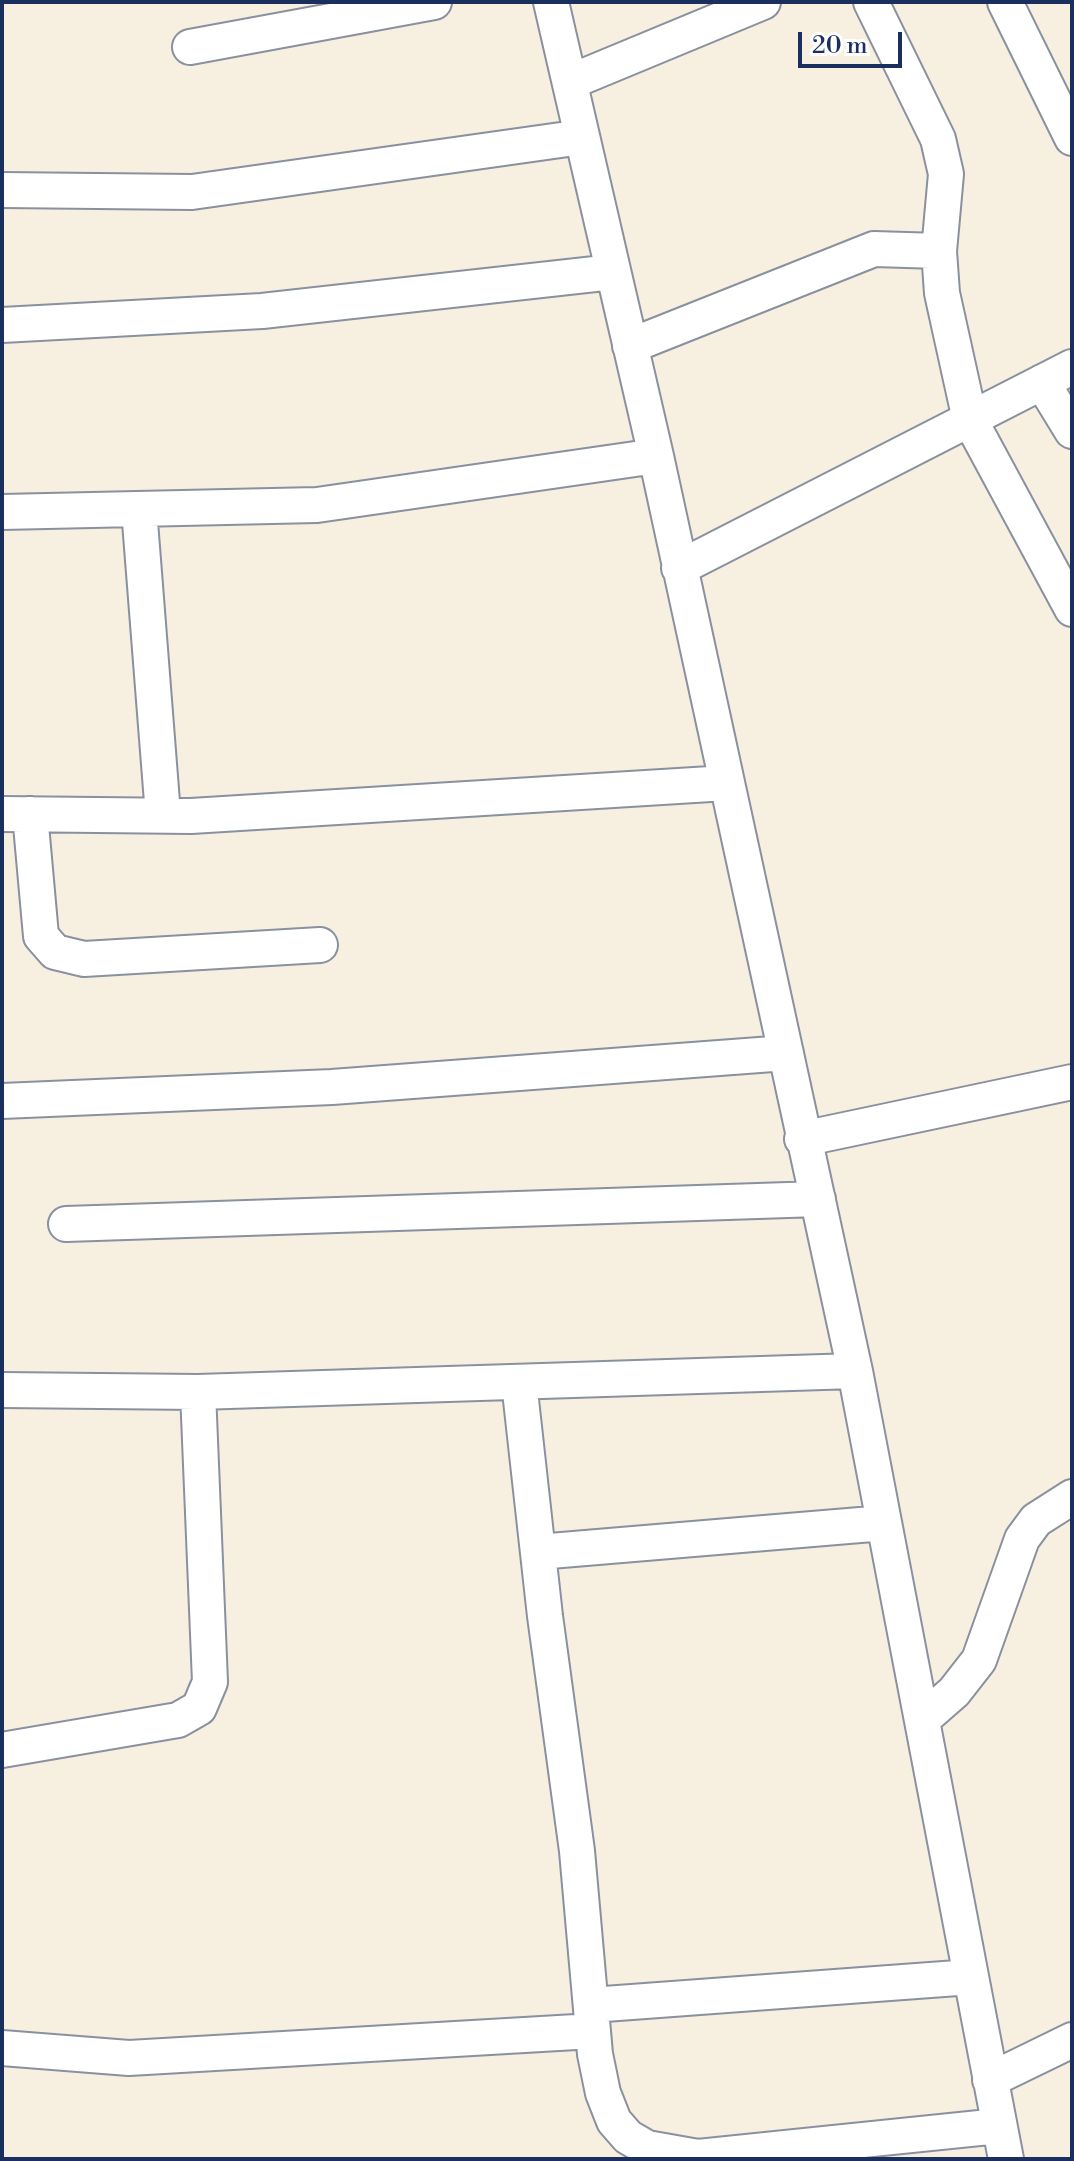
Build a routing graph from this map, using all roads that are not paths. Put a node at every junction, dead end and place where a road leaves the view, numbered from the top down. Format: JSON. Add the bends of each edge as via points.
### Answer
{"nodes":[{"id":1,"x":434,"y":2,"type":"edge"},
{"id":2,"x":551,"y":2,"type":"edge"},
{"id":3,"x":763,"y":2,"type":"edge"},
{"id":4,"x":871,"y":2,"type":"edge"},
{"id":5,"x":1005,"y":2,"type":"edge"},
{"id":6,"x":190,"y":47,"type":"dead end"},
{"id":7,"x":570,"y":82,"type":"junction"},
{"id":8,"x":582,"y":137,"type":"junction"},
{"id":9,"x":1072,"y":138,"type":"edge"},
{"id":10,"x":2,"y":190,"type":"edge"},
{"id":11,"x":939,"y":251,"type":"junction"},
{"id":12,"x":613,"y":272,"type":"junction"},
{"id":13,"x":2,"y":325,"type":"edge"},
{"id":14,"x":630,"y":346,"type":"junction"},
{"id":15,"x":1057,"y":374,"type":"edge"},
{"id":16,"x":970,"y":420,"type":"junction"},
{"id":17,"x":1072,"y":431,"type":"edge"},
{"id":18,"x":656,"y":456,"type":"junction"},
{"id":19,"x":139,"y":509,"type":"junction"},
{"id":20,"x":2,"y":512,"type":"edge"},
{"id":21,"x":679,"y":568,"type":"junction"},
{"id":22,"x":1072,"y":609,"type":"edge"},
{"id":23,"x":727,"y":783,"type":"junction"},
{"id":24,"x":16,"y":814,"type":"edge"},
{"id":25,"x":163,"y":815,"type":"junction"},
{"id":26,"x":320,"y":945,"type":"dead end"},
{"id":27,"x":786,"y":1053,"type":"junction"},
{"id":28,"x":1072,"y":1082,"type":"edge"},
{"id":29,"x":2,"y":1101,"type":"edge"},
{"id":30,"x":802,"y":1139,"type":"junction"},
{"id":31,"x":818,"y":1199,"type":"junction"},
{"id":32,"x":66,"y":1224,"type":"dead end"},
{"id":33,"x":855,"y":1371,"type":"junction"},
{"id":34,"x":519,"y":1382,"type":"junction"},
{"id":35,"x":2,"y":1390,"type":"edge"},
{"id":36,"x":198,"y":1392,"type":"junction"},
{"id":37,"x":1072,"y":1497,"type":"edge"},
{"id":38,"x":884,"y":1523,"type":"junction"},
{"id":39,"x":538,"y":1552,"type":"junction"},
{"id":40,"x":922,"y":1720,"type":"junction"},
{"id":41,"x":2,"y":1750,"type":"edge"},
{"id":42,"x":971,"y":1977,"type":"junction"},
{"id":43,"x":592,"y":2018,"type":"junction"},
{"id":44,"x":1072,"y":2040,"type":"edge"},
{"id":45,"x":2,"y":2048,"type":"edge"},
{"id":46,"x":990,"y":2080,"type":"junction"},
{"id":47,"x":999,"y":2126,"type":"junction"},
{"id":48,"x":1006,"y":2159,"type":"edge"}],
"edges":[{"from":1,"to":6,"type":"street"},
{"from":2,"to":7,"type":"street"},
{"from":3,"to":7,"type":"street"},
{"from":4,"to":11,"type":"street","via":[[938,139],[946,174]]},
{"from":5,"to":9,"type":"street"},
{"from":7,"to":8,"type":"street"},
{"from":8,"to":10,"type":"street","via":[[192,192]]},
{"from":8,"to":12,"type":"street"},
{"from":11,"to":14,"type":"street","via":[[874,249]]},
{"from":11,"to":16,"type":"street","via":[[942,293]]},
{"from":12,"to":13,"type":"street","via":[[262,311]]},
{"from":12,"to":14,"type":"street"},
{"from":14,"to":18,"type":"street"},
{"from":15,"to":16,"type":"street"},
{"from":15,"to":17,"type":"street"},
{"from":16,"to":21,"type":"street"},
{"from":16,"to":22,"type":"street"},
{"from":18,"to":19,"type":"street","via":[[317,505]]},
{"from":18,"to":21,"type":"street"},
{"from":19,"to":20,"type":"street"},
{"from":19,"to":25,"type":"street"},
{"from":21,"to":23,"type":"street"},
{"from":23,"to":25,"type":"street"},
{"from":23,"to":27,"type":"street"},
{"from":24,"to":25,"type":"street"},
{"from":24,"to":26,"type":"street","via":[[41,936],[55,952],[84,959]]},
{"from":27,"to":29,"type":"street","via":[[332,1087]]},
{"from":27,"to":30,"type":"street"},
{"from":28,"to":30,"type":"street"},
{"from":30,"to":31,"type":"street"},
{"from":31,"to":32,"type":"street"},
{"from":31,"to":33,"type":"street"},
{"from":33,"to":34,"type":"street"},
{"from":33,"to":38,"type":"street"},
{"from":34,"to":36,"type":"street"},
{"from":34,"to":39,"type":"street"},
{"from":35,"to":36,"type":"street"},
{"from":36,"to":41,"type":"street","via":[[210,1682],[199,1708],[178,1720]]},
{"from":37,"to":40,"type":"street","via":[[1036,1520],[1022,1539],[979,1660]]},
{"from":38,"to":39,"type":"street"},
{"from":38,"to":40,"type":"street"},
{"from":39,"to":43,"type":"street","via":[[577,1851]]},
{"from":40,"to":42,"type":"street"},
{"from":42,"to":43,"type":"street"},
{"from":42,"to":46,"type":"street"},
{"from":43,"to":45,"type":"street","via":[[129,2058]]},
{"from":43,"to":47,"type":"street","via":[[603,2093],[614,2121],[647,2148],[698,2157]]},
{"from":44,"to":46,"type":"street"},
{"from":46,"to":47,"type":"street"},
{"from":47,"to":48,"type":"street"}]}
